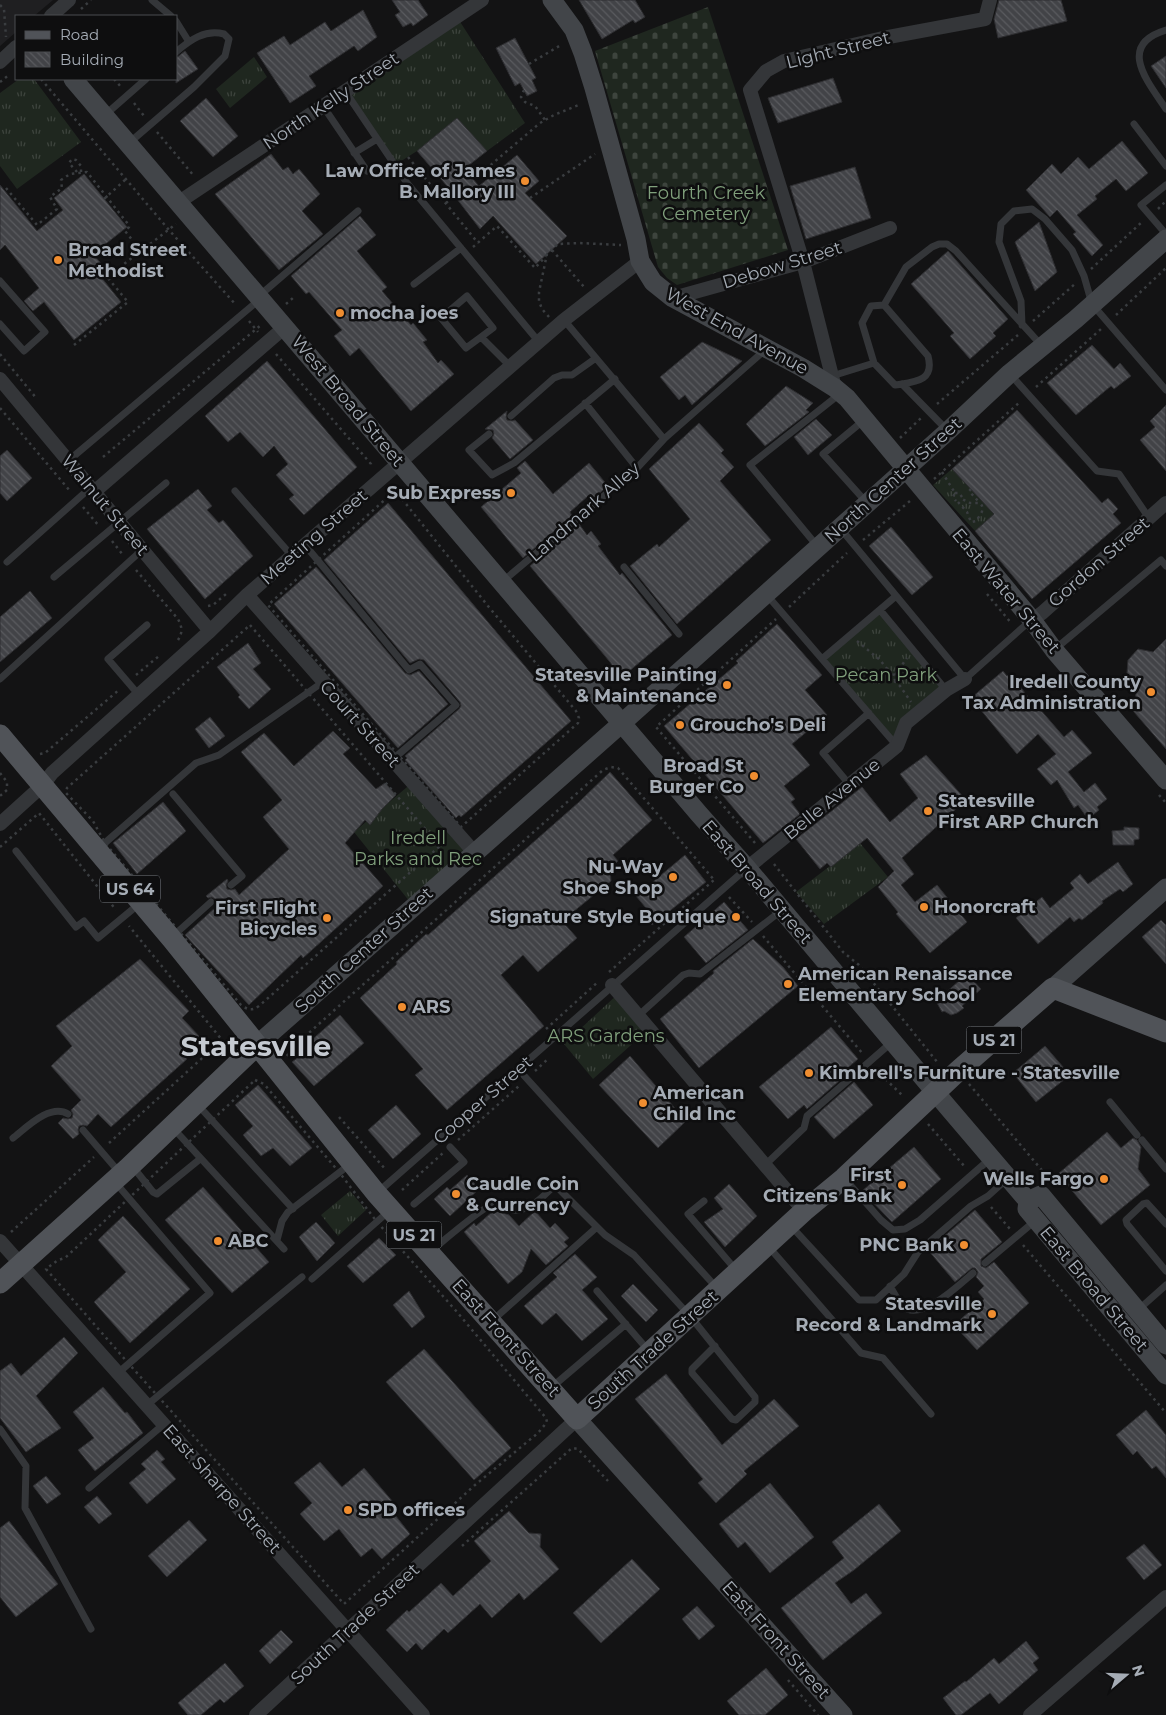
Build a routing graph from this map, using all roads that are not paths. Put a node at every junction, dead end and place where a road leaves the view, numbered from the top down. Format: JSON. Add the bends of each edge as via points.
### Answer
{"nodes":[{"id":1,"x":70,"y":0,"type":"edge"},
{"id":2,"x":152,"y":0,"type":"edge"},
{"id":3,"x":482,"y":0,"type":"edge"},
{"id":4,"x":552,"y":0,"type":"edge"},
{"id":5,"x":990,"y":0,"type":"edge"},
{"id":6,"x":52,"y":15,"type":"edge"},
{"id":7,"x":170,"y":15,"type":"edge"},
{"id":8,"x":178,"y":24,"type":"edge"},
{"id":9,"x":1166,"y":30,"type":"edge"},
{"id":10,"x":189,"y":42,"type":"junction"},
{"id":11,"x":15,"y":48,"type":"edge"},
{"id":12,"x":178,"y":50,"type":"edge"},
{"id":13,"x":0,"y":62,"type":"edge"},
{"id":14,"x":74,"y":80,"type":"edge"},
{"id":15,"x":145,"y":80,"type":"edge"},
{"id":16,"x":345,"y":91,"type":"junction"},
{"id":17,"x":323,"y":106,"type":"junction"},
{"id":18,"x":1166,"y":109,"type":"edge"},
{"id":19,"x":104,"y":115,"type":"junction"},
{"id":20,"x":1134,"y":124,"type":"dead end"},
{"id":21,"x":377,"y":139,"type":"junction"},
{"id":22,"x":128,"y":143,"type":"junction"},
{"id":23,"x":354,"y":153,"type":"junction"},
{"id":24,"x":1166,"y":166,"type":"edge"},
{"id":25,"x":366,"y":171,"type":"dead end"},
{"id":26,"x":1166,"y":185,"type":"edge"},
{"id":27,"x":184,"y":208,"type":"junction"},
{"id":28,"x":358,"y":211,"type":"dead end"},
{"id":29,"x":890,"y":228,"type":"dead end"},
{"id":30,"x":1166,"y":234,"type":"edge"},
{"id":31,"x":1166,"y":240,"type":"edge"},
{"id":32,"x":463,"y":250,"type":"junction"},
{"id":33,"x":638,"y":254,"type":"junction"},
{"id":34,"x":803,"y":262,"type":"junction"},
{"id":35,"x":0,"y":281,"type":"edge"},
{"id":36,"x":414,"y":284,"type":"dead end"},
{"id":37,"x":260,"y":298,"type":"junction"},
{"id":38,"x":673,"y":298,"type":"junction"},
{"id":39,"x":1092,"y":304,"type":"junction"},
{"id":40,"x":884,"y":305,"type":"junction"},
{"id":41,"x":279,"y":320,"type":"junction"},
{"id":42,"x":0,"y":324,"type":"edge"},
{"id":43,"x":560,"y":324,"type":"junction"},
{"id":44,"x":1022,"y":325,"type":"junction"},
{"id":45,"x":481,"y":337,"type":"junction"},
{"id":46,"x":539,"y":342,"type":"junction"},
{"id":47,"x":1042,"y":346,"type":"junction"},
{"id":48,"x":766,"y":349,"type":"junction"},
{"id":49,"x":596,"y":358,"type":"junction"},
{"id":50,"x":874,"y":362,"type":"junction"},
{"id":51,"x":510,"y":366,"type":"junction"},
{"id":52,"x":1010,"y":373,"type":"junction"},
{"id":53,"x":0,"y":379,"type":"edge"},
{"id":54,"x":614,"y":379,"type":"junction"},
{"id":55,"x":902,"y":384,"type":"junction"},
{"id":56,"x":836,"y":386,"type":"junction"},
{"id":57,"x":1166,"y":390,"type":"edge"},
{"id":58,"x":585,"y":403,"type":"junction"},
{"id":59,"x":511,"y":416,"type":"dead end"},
{"id":60,"x":864,"y":420,"type":"junction"},
{"id":61,"x":948,"y":431,"type":"junction"},
{"id":62,"x":489,"y":434,"type":"dead end"},
{"id":63,"x":664,"y":439,"type":"junction"},
{"id":64,"x":68,"y":461,"type":"junction"},
{"id":65,"x":400,"y":462,"type":"junction"},
{"id":66,"x":637,"y":468,"type":"junction"},
{"id":67,"x":905,"y":470,"type":"junction"},
{"id":68,"x":166,"y":483,"type":"dead end"},
{"id":69,"x":92,"y":490,"type":"junction"},
{"id":70,"x":235,"y":491,"type":"dead end"},
{"id":71,"x":1166,"y":503,"type":"edge"},
{"id":72,"x":867,"y":504,"type":"junction"},
{"id":73,"x":1149,"y":518,"type":"junction"},
{"id":74,"x":119,"y":522,"type":"junction"},
{"id":75,"x":839,"y":528,"type":"junction"},
{"id":76,"x":305,"y":545,"type":"junction"},
{"id":77,"x":818,"y":548,"type":"junction"},
{"id":78,"x":142,"y":550,"type":"junction"},
{"id":79,"x":292,"y":556,"type":"junction"},
{"id":80,"x":7,"y":562,"type":"dead end"},
{"id":81,"x":1166,"y":566,"type":"edge"},
{"id":82,"x":624,"y":567,"type":"dead end"},
{"id":83,"x":54,"y":577,"type":"dead end"},
{"id":84,"x":502,"y":582,"type":"junction"},
{"id":85,"x":766,"y":594,"type":"junction"},
{"id":86,"x":247,"y":596,"type":"junction"},
{"id":87,"x":896,"y":596,"type":"junction"},
{"id":88,"x":880,"y":610,"type":"junction"},
{"id":89,"x":1032,"y":620,"type":"junction"},
{"id":90,"x":147,"y":625,"type":"dead end"},
{"id":91,"x":210,"y":631,"type":"junction"},
{"id":92,"x":679,"y":634,"type":"dead end"},
{"id":93,"x":1054,"y":650,"type":"junction"},
{"id":94,"x":822,"y":659,"type":"junction"},
{"id":95,"x":0,"y":679,"type":"edge"},
{"id":96,"x":965,"y":679,"type":"junction"},
{"id":97,"x":323,"y":682,"type":"junction"},
{"id":98,"x":946,"y":690,"type":"junction"},
{"id":99,"x":138,"y":694,"type":"junction"},
{"id":100,"x":869,"y":713,"type":"junction"},
{"id":101,"x":622,"y":723,"type":"junction"},
{"id":102,"x":0,"y":735,"type":"edge"},
{"id":103,"x":898,"y":746,"type":"junction"},
{"id":104,"x":392,"y":760,"type":"junction"},
{"id":105,"x":1166,"y":780,"type":"edge"},
{"id":106,"x":849,"y":784,"type":"junction"},
{"id":107,"x":43,"y":785,"type":"junction"},
{"id":108,"x":173,"y":794,"type":"dead end"},
{"id":109,"x":0,"y":824,"type":"edge"},
{"id":110,"x":101,"y":846,"type":"junction"},
{"id":111,"x":16,"y":852,"type":"dead end"},
{"id":112,"x":474,"y":852,"type":"junction"},
{"id":113,"x":747,"y":868,"type":"junction"},
{"id":114,"x":231,"y":885,"type":"dead end"},
{"id":115,"x":1166,"y":888,"type":"edge"},
{"id":116,"x":141,"y":902,"type":"junction"},
{"id":117,"x":211,"y":902,"type":"dead end"},
{"id":118,"x":782,"y":910,"type":"junction"},
{"id":119,"x":175,"y":934,"type":"junction"},
{"id":120,"x":612,"y":985,"type":"junction"},
{"id":121,"x":1053,"y":988,"type":"junction"},
{"id":122,"x":639,"y":1015,"type":"junction"},
{"id":123,"x":1166,"y":1032,"type":"edge"},
{"id":124,"x":888,"y":1033,"type":"junction"},
{"id":125,"x":256,"y":1046,"type":"junction"},
{"id":126,"x":518,"y":1069,"type":"junction"},
{"id":127,"x":935,"y":1093,"type":"junction"},
{"id":128,"x":1110,"y":1102,"type":"dead end"},
{"id":129,"x":196,"y":1103,"type":"junction"},
{"id":130,"x":68,"y":1114,"type":"dead end"},
{"id":131,"x":171,"y":1127,"type":"junction"},
{"id":132,"x":83,"y":1130,"type":"dead end"},
{"id":133,"x":13,"y":1138,"type":"dead end"},
{"id":134,"x":450,"y":1147,"type":"road end"},
{"id":135,"x":991,"y":1158,"type":"junction"},
{"id":136,"x":200,"y":1159,"type":"junction"},
{"id":137,"x":765,"y":1165,"type":"junction"},
{"id":138,"x":345,"y":1167,"type":"junction"},
{"id":139,"x":1166,"y":1169,"type":"edge"},
{"id":140,"x":122,"y":1173,"type":"junction"},
{"id":141,"x":844,"y":1178,"type":"junction"},
{"id":142,"x":1009,"y":1178,"type":"junction"},
{"id":143,"x":376,"y":1193,"type":"junction"},
{"id":144,"x":704,"y":1201,"type":"dead end"},
{"id":145,"x":1028,"y":1201,"type":"junction"},
{"id":146,"x":414,"y":1204,"type":"dead end"},
{"id":147,"x":293,"y":1209,"type":"junction"},
{"id":148,"x":384,"y":1216,"type":"junction"},
{"id":149,"x":797,"y":1218,"type":"junction"},
{"id":150,"x":1036,"y":1220,"type":"junction"},
{"id":151,"x":1166,"y":1224,"type":"edge"},
{"id":152,"x":597,"y":1227,"type":"junction"},
{"id":153,"x":277,"y":1240,"type":"junction"},
{"id":154,"x":0,"y":1241,"type":"edge"},
{"id":155,"x":768,"y":1245,"type":"junction"},
{"id":156,"x":284,"y":1249,"type":"dead end"},
{"id":157,"x":430,"y":1252,"type":"junction"},
{"id":158,"x":985,"y":1263,"type":"dead end"},
{"id":159,"x":21,"y":1264,"type":"junction"},
{"id":160,"x":738,"y":1272,"type":"junction"},
{"id":161,"x":1166,"y":1272,"type":"edge"},
{"id":162,"x":973,"y":1273,"type":"dead end"},
{"id":163,"x":302,"y":1277,"type":"dead end"},
{"id":164,"x":312,"y":1279,"type":"dead end"},
{"id":165,"x":0,"y":1283,"type":"edge"},
{"id":166,"x":1166,"y":1285,"type":"edge"},
{"id":167,"x":890,"y":1286,"type":"junction"},
{"id":168,"x":719,"y":1290,"type":"junction"},
{"id":169,"x":597,"y":1291,"type":"dead end"},
{"id":170,"x":1137,"y":1310,"type":"junction"},
{"id":171,"x":690,"y":1316,"type":"junction"},
{"id":172,"x":491,"y":1321,"type":"junction"},
{"id":173,"x":1122,"y":1323,"type":"junction"},
{"id":174,"x":626,"y":1324,"type":"junction"},
{"id":175,"x":1166,"y":1345,"type":"edge"},
{"id":176,"x":715,"y":1346,"type":"junction"},
{"id":177,"x":650,"y":1352,"type":"junction"},
{"id":178,"x":124,"y":1369,"type":"junction"},
{"id":179,"x":1166,"y":1375,"type":"edge"},
{"id":180,"x":551,"y":1388,"type":"junction"},
{"id":181,"x":152,"y":1400,"type":"junction"},
{"id":182,"x":931,"y":1414,"type":"dead end"},
{"id":183,"x":578,"y":1419,"type":"junction"},
{"id":184,"x":164,"y":1424,"type":"junction"},
{"id":185,"x":0,"y":1429,"type":"edge"},
{"id":186,"x":89,"y":1488,"type":"dead end"},
{"id":187,"x":1166,"y":1597,"type":"edge"},
{"id":188,"x":91,"y":1629,"type":"dead end"},
{"id":189,"x":348,"y":1630,"type":"junction"},
{"id":190,"x":256,"y":1715,"type":"edge"},
{"id":191,"x":423,"y":1715,"type":"edge"},
{"id":192,"x":843,"y":1715,"type":"edge"},
{"id":193,"x":1030,"y":1715,"type":"edge"}],
"edges":[{"from":1,"to":6,"type":"street"},
{"from":2,"to":7,"type":"lane"},
{"from":3,"to":16,"type":"street","name":"North Kelly Street"},
{"from":4,"to":33,"type":"main road","name":"West End Avenue","via":[[574,30],[583,53]]},
{"from":5,"to":34,"type":"street","name":"Light Street","via":[[985,19],[784,61],[766,71],[750,90]]},
{"from":8,"to":10,"type":"lane"},
{"from":9,"to":18,"type":"lane","via":[[1144,41],[1139,51],[1139,63],[1145,77]]},
{"from":10,"to":12,"type":"lane"},
{"from":10,"to":22,"type":"lane","via":[[213,33],[224,34],[229,39],[226,56]]},
{"from":11,"to":13,"type":"street"},
{"from":14,"to":19,"type":"main road","name":"West Broad Street"},
{"from":15,"to":19,"type":"lane"},
{"from":16,"to":17,"type":"street","name":"North Kelly Street"},
{"from":16,"to":21,"type":"lane"},
{"from":17,"to":23,"type":"lane"},
{"from":17,"to":27,"type":"street","name":"North Kelly Street"},
{"from":19,"to":22,"type":"main road","name":"West Broad Street"},
{"from":20,"to":24,"type":"lane"},
{"from":21,"to":23,"type":"lane"},
{"from":21,"to":32,"type":"lane","via":[[407,183]]},
{"from":22,"to":27,"type":"main road","name":"West Broad Street"},
{"from":23,"to":25,"type":"lane"},
{"from":26,"to":30,"type":"lane","via":[[1141,205]]},
{"from":27,"to":37,"type":"main road","name":"West Broad Street"},
{"from":28,"to":37,"type":"lane"},
{"from":29,"to":34,"type":"street","name":"Debow Street"},
{"from":31,"to":39,"type":"main road","name":"North Center Street"},
{"from":32,"to":36,"type":"lane"},
{"from":32,"to":46,"type":"lane"},
{"from":33,"to":38,"type":"main road","name":"West End Avenue","via":[[653,282]]},
{"from":33,"to":43,"type":"street","name":"Meeting Street","via":[[593,298]]},
{"from":34,"to":38,"type":"street","name":"Debow Street"},
{"from":34,"to":56,"type":"street","name":"Light Street"},
{"from":35,"to":42,"type":"lane","via":[[45,332],[24,351]]},
{"from":37,"to":41,"type":"main road","name":"West Broad Street"},
{"from":37,"to":64,"type":"lane"},
{"from":38,"to":48,"type":"main road","name":"West End Avenue"},
{"from":39,"to":44,"type":"lane","via":[[1072,250],[1032,209],[1014,211],[1001,224],[999,242],[1021,301]]},
{"from":39,"to":47,"type":"main road","name":"North Center Street"},
{"from":39,"to":57,"type":"lane"},
{"from":40,"to":44,"type":"lane","via":[[906,267],[932,247],[947,244]]},
{"from":40,"to":50,"type":"lane","via":[[871,306],[862,323]]},
{"from":40,"to":55,"type":"lane","via":[[928,356],[931,366],[928,375]]},
{"from":41,"to":65,"type":"main road","name":"West Broad Street"},
{"from":41,"to":69,"type":"street","via":[[266,342]]},
{"from":43,"to":46,"type":"street","name":"Meeting Street"},
{"from":43,"to":49,"type":"lane"},
{"from":44,"to":47,"type":"lane"},
{"from":45,"to":45,"type":"lane","via":[[493,328],[467,296],[441,318],[466,348]]},
{"from":45,"to":51,"type":"lane"},
{"from":46,"to":51,"type":"street","name":"Meeting Street"},
{"from":47,"to":52,"type":"main road","name":"North Center Street"},
{"from":48,"to":56,"type":"main road","name":"West End Avenue"},
{"from":48,"to":63,"type":"lane","name":"Landmark Alley"},
{"from":49,"to":54,"type":"lane"},
{"from":49,"to":59,"type":"lane","via":[[572,375],[554,378]]},
{"from":50,"to":55,"type":"lane","via":[[895,385]]},
{"from":50,"to":56,"type":"lane"},
{"from":51,"to":65,"type":"street","name":"Meeting Street"},
{"from":52,"to":61,"type":"main road","name":"North Center Street"},
{"from":52,"to":73,"type":"lane","via":[[1097,471],[1119,474]]},
{"from":53,"to":64,"type":"street","name":"Walnut Street"},
{"from":54,"to":58,"type":"lane"},
{"from":54,"to":63,"type":"lane"},
{"from":55,"to":61,"type":"lane"},
{"from":56,"to":60,"type":"main road","name":"West End Avenue"},
{"from":56,"to":77,"type":"lane","via":[[750,465]]},
{"from":58,"to":62,"type":"lane","via":[[514,463],[492,475],[469,450]]},
{"from":58,"to":66,"type":"lane"},
{"from":60,"to":67,"type":"main road","name":"West End Avenue"},
{"from":60,"to":72,"type":"lane","via":[[823,454]]},
{"from":61,"to":67,"type":"main road","name":"North Center Street"},
{"from":63,"to":66,"type":"lane","name":"Landmark Alley"},
{"from":64,"to":69,"type":"street","name":"Walnut Street"},
{"from":65,"to":76,"type":"street","name":"Meeting Street"},
{"from":65,"to":84,"type":"main road","name":"West Broad Street"},
{"from":66,"to":84,"type":"lane","name":"Landmark Alley"},
{"from":67,"to":72,"type":"main road","name":"North Center Street"},
{"from":67,"to":89,"type":"main road","name":"East Water Street"},
{"from":68,"to":74,"type":"lane"},
{"from":69,"to":74,"type":"street","name":"Walnut Street"},
{"from":69,"to":80,"type":"lane"},
{"from":70,"to":79,"type":"lane"},
{"from":71,"to":73,"type":"street","name":"Gordon Street"},
{"from":72,"to":75,"type":"main road","name":"North Center Street"},
{"from":73,"to":89,"type":"street","name":"Gordon Street"},
{"from":74,"to":78,"type":"street","name":"Walnut Street"},
{"from":74,"to":83,"type":"lane"},
{"from":75,"to":77,"type":"main road","name":"North Center Street"},
{"from":75,"to":87,"type":"lane"},
{"from":76,"to":79,"type":"street","name":"Meeting Street"},
{"from":76,"to":104,"type":"lane","via":[[409,670],[420,664],[456,705]]},
{"from":77,"to":85,"type":"main road","name":"North Center Street"},
{"from":78,"to":91,"type":"street","name":"Walnut Street"},
{"from":78,"to":95,"type":"lane"},
{"from":79,"to":86,"type":"street","name":"Meeting Street"},
{"from":81,"to":93,"type":"lane","via":[[1161,560]]},
{"from":82,"to":92,"type":"lane"},
{"from":84,"to":101,"type":"main road","name":"West Broad Street"},
{"from":85,"to":94,"type":"lane"},
{"from":85,"to":101,"type":"main road","name":"North Center Street"},
{"from":86,"to":91,"type":"street","name":"Meeting Street"},
{"from":86,"to":97,"type":"street","name":"Court Street"},
{"from":87,"to":88,"type":"lane"},
{"from":87,"to":96,"type":"lane"},
{"from":88,"to":94,"type":"lane"},
{"from":88,"to":98,"type":"lane"},
{"from":89,"to":93,"type":"main road","name":"East Water Street"},
{"from":89,"to":96,"type":"lane"},
{"from":90,"to":99,"type":"lane","via":[[108,659]]},
{"from":91,"to":99,"type":"street","name":"Meeting Street"},
{"from":93,"to":105,"type":"main road","name":"East Water Street"},
{"from":94,"to":100,"type":"lane"},
{"from":96,"to":98,"type":"street"},
{"from":97,"to":104,"type":"street","name":"Court Street"},
{"from":97,"to":110,"type":"lane","via":[[219,755],[196,763]]},
{"from":98,"to":103,"type":"street","name":"Belle Avenue","via":[[911,719]]},
{"from":99,"to":107,"type":"street","name":"Meeting Street"},
{"from":100,"to":103,"type":"lane"},
{"from":100,"to":106,"type":"lane","via":[[823,753]]},
{"from":101,"to":112,"type":"main road","name":"South Center Street"},
{"from":101,"to":113,"type":"main road","name":"East Broad Street"},
{"from":102,"to":107,"type":"main road","number":"US 64"},
{"from":103,"to":106,"type":"street","name":"Belle Avenue"},
{"from":104,"to":112,"type":"street","name":"Court Street"},
{"from":106,"to":113,"type":"street","name":"Belle Avenue"},
{"from":107,"to":109,"type":"street","name":"Meeting Street"},
{"from":107,"to":110,"type":"main road","number":"US 64"},
{"from":108,"to":114,"type":"lane","via":[[242,876]]},
{"from":110,"to":116,"type":"main road","number":"US 64"},
{"from":111,"to":116,"type":"lane","via":[[76,927],[84,921],[98,938]]},
{"from":112,"to":125,"type":"main road","name":"South Center Street"},
{"from":113,"to":118,"type":"main road","name":"East Broad Street"},
{"from":113,"to":120,"type":"lane","name":"Cooper Street"},
{"from":115,"to":121,"type":"main road"},
{"from":116,"to":119,"type":"main road","number":"US 64"},
{"from":117,"to":119,"type":"lane"},
{"from":118,"to":122,"type":"lane","via":[[700,974],[683,975]]},
{"from":118,"to":124,"type":"main road","name":"East Broad Street"},
{"from":119,"to":125,"type":"main road","number":"US 64"},
{"from":120,"to":122,"type":"street"},
{"from":120,"to":126,"type":"lane","name":"Cooper Street"},
{"from":121,"to":123,"type":"main road"},
{"from":121,"to":127,"type":"main road","name":"South Trade Street","number":"US 21"},
{"from":122,"to":137,"type":"street"},
{"from":124,"to":127,"type":"main road","name":"East Broad Street"},
{"from":124,"to":137,"type":"lane","via":[[869,1062],[807,1116],[804,1128]]},
{"from":125,"to":129,"type":"main road","name":"South Center Street"},
{"from":125,"to":138,"type":"main road","name":"East Front Street","number":"US 21"},
{"from":126,"to":143,"type":"lane","name":"Cooper Street"},
{"from":126,"to":168,"type":"lane"},
{"from":127,"to":135,"type":"main road","name":"East Broad Street"},
{"from":127,"to":141,"type":"main road","name":"South Trade Street","number":"US 21"},
{"from":128,"to":139,"type":"lane"},
{"from":129,"to":131,"type":"main road","name":"South Center Street"},
{"from":129,"to":147,"type":"lane"},
{"from":130,"to":133,"type":"lane","via":[[57,1111],[41,1116]]},
{"from":131,"to":136,"type":"lane"},
{"from":131,"to":140,"type":"main road","name":"South Center Street"},
{"from":132,"to":140,"type":"lane"},
{"from":134,"to":146,"type":"lane","via":[[464,1162]]},
{"from":135,"to":141,"type":"lane","via":[[920,1220],[905,1229],[893,1230],[881,1220]]},
{"from":135,"to":142,"type":"main road","name":"East Broad Street"},
{"from":136,"to":140,"type":"lane","via":[[157,1194],[146,1183]]},
{"from":136,"to":153,"type":"lane"},
{"from":137,"to":149,"type":"street"},
{"from":138,"to":143,"type":"main road","name":"East Front Street","number":"US 21"},
{"from":138,"to":147,"type":"lane"},
{"from":140,"to":159,"type":"main road","name":"South Center Street"},
{"from":140,"to":178,"type":"lane","via":[[130,1198],[210,1293]]},
{"from":141,"to":149,"type":"main road","name":"South Trade Street","number":"US 21"},
{"from":142,"to":145,"type":"main road","name":"East Broad Street"},
{"from":142,"to":167,"type":"lane","via":[[918,1252],[904,1274]]},
{"from":143,"to":148,"type":"main road","name":"East Front Street","number":"US 21"},
{"from":144,"to":160,"type":"lane","via":[[688,1214]]},
{"from":145,"to":150,"type":"main road","name":"East Broad Street","via":[[1027,1209]]},
{"from":145,"to":170,"type":"main road","name":"East Broad Street","via":[[1041,1195]]},
{"from":147,"to":153,"type":"lane","via":[[282,1221]]},
{"from":148,"to":157,"type":"main road","name":"East Front Street","number":"US 21"},
{"from":148,"to":164,"type":"lane"},
{"from":149,"to":155,"type":"main road","name":"South Trade Street","number":"US 21"},
{"from":149,"to":167,"type":"lane","via":[[859,1300],[876,1300]]},
{"from":150,"to":158,"type":"lane"},
{"from":150,"to":173,"type":"main road","name":"East Broad Street"},
{"from":151,"to":161,"type":"lane","via":[[1147,1203],[1126,1220]]},
{"from":152,"to":157,"type":"lane","via":[[555,1184],[524,1209],[489,1206]]},
{"from":152,"to":171,"type":"lane","via":[[634,1256]]},
{"from":152,"to":172,"type":"lane"},
{"from":153,"to":156,"type":"lane"},
{"from":154,"to":159,"type":"street","name":"East Sharpe Street"},
{"from":155,"to":160,"type":"main road","name":"South Trade Street","number":"US 21"},
{"from":155,"to":182,"type":"lane","via":[[861,1353],[883,1358]]},
{"from":157,"to":172,"type":"main road","name":"East Front Street","number":"US 21"},
{"from":159,"to":165,"type":"main road","name":"South Center Street"},
{"from":159,"to":178,"type":"street","name":"East Sharpe Street"},
{"from":160,"to":168,"type":"main road","name":"South Trade Street","number":"US 21"},
{"from":162,"to":167,"type":"lane","via":[[937,1303],[914,1310],[904,1307]]},
{"from":163,"to":181,"type":"lane"},
{"from":166,"to":170,"type":"lane"},
{"from":168,"to":171,"type":"main road","name":"South Trade Street","number":"US 21"},
{"from":169,"to":174,"type":"lane"},
{"from":170,"to":173,"type":"main road"},
{"from":170,"to":175,"type":"main road","name":"East Broad Street"},
{"from":171,"to":176,"type":"lane"},
{"from":171,"to":177,"type":"main road","name":"South Trade Street","number":"US 21"},
{"from":172,"to":180,"type":"main road","name":"East Front Street","number":"US 21"},
{"from":173,"to":179,"type":"main road","name":"East Broad Street"},
{"from":174,"to":177,"type":"lane"},
{"from":174,"to":180,"type":"lane"},
{"from":176,"to":176,"type":"lane","via":[[755,1396],[755,1402],[736,1420],[692,1373],[692,1369]]},
{"from":177,"to":183,"type":"main road","name":"South Trade Street","number":"US 21"},
{"from":178,"to":181,"type":"street","name":"East Sharpe Street"},
{"from":180,"to":183,"type":"main road","name":"East Front Street","number":"US 21"},
{"from":181,"to":184,"type":"street","name":"East Sharpe Street"},
{"from":183,"to":189,"type":"street","name":"South Trade Street"},
{"from":183,"to":192,"type":"main road","name":"East Front Street"},
{"from":184,"to":186,"type":"lane"},
{"from":184,"to":189,"type":"street","name":"East Sharpe Street"},
{"from":185,"to":188,"type":"lane","via":[[26,1466],[25,1508]]},
{"from":187,"to":193,"type":"street"},
{"from":189,"to":190,"type":"street","name":"South Trade Street"},
{"from":189,"to":191,"type":"street","name":"East Sharpe Street"}]}
